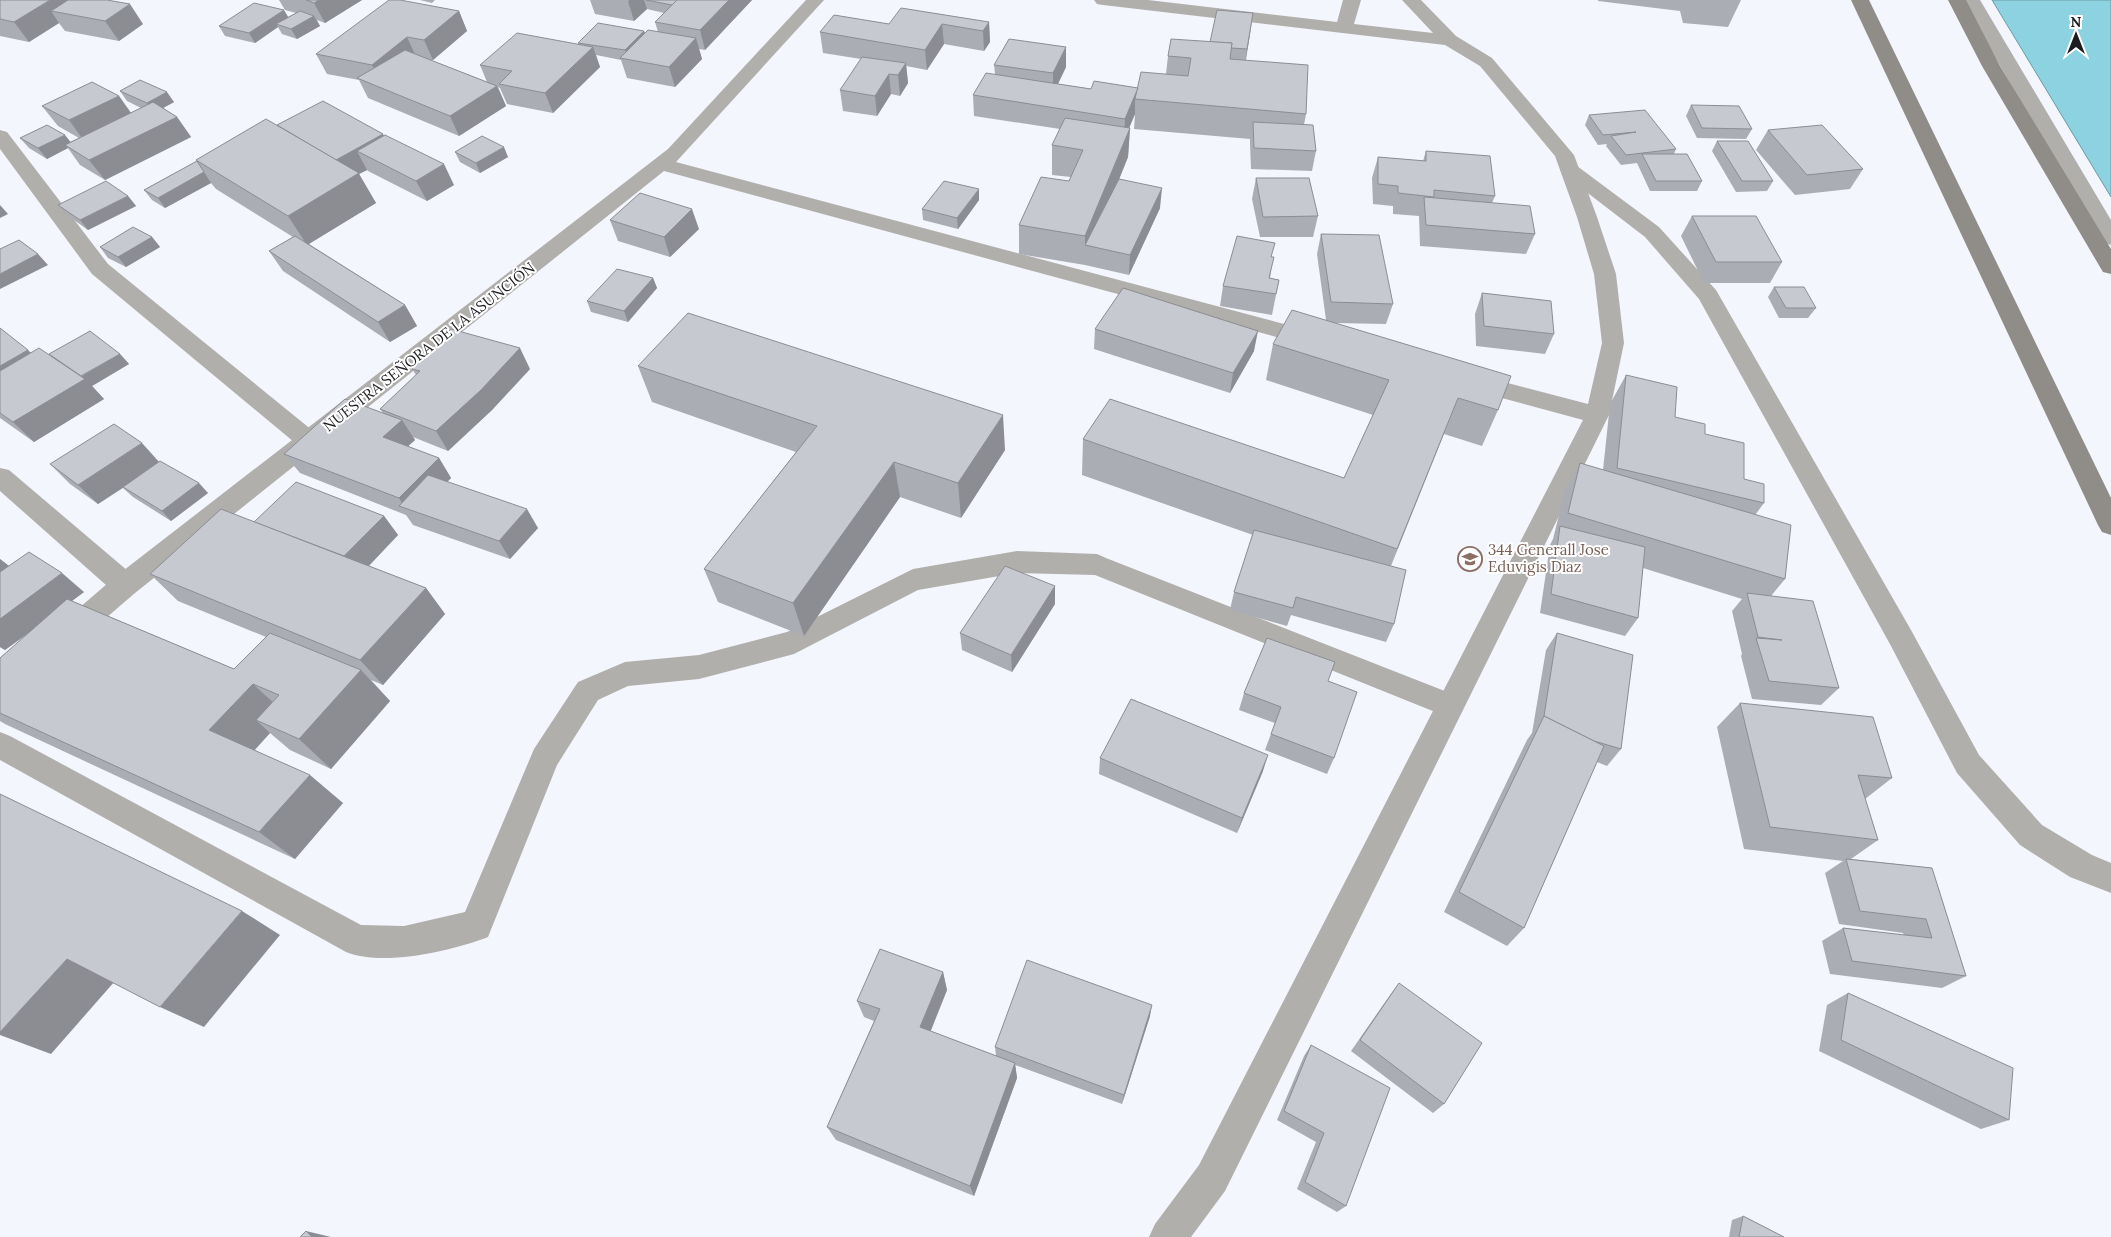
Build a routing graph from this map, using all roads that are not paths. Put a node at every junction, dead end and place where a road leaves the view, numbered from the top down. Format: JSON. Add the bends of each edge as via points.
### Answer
{"nodes":[{"id":1,"x":815,"y":0,"type":"edge"},
{"id":2,"x":1103,"y":0,"type":"edge"},
{"id":3,"x":1352,"y":0,"type":"edge"},
{"id":4,"x":1410,"y":0,"type":"edge"},
{"id":5,"x":1860,"y":0,"type":"edge"},
{"id":6,"x":1957,"y":0,"type":"edge"},
{"id":7,"x":1971,"y":0,"type":"edge"},
{"id":8,"x":1344,"y":28,"type":"junction"},
{"id":9,"x":1450,"y":40,"type":"junction"},
{"id":10,"x":0,"y":136,"type":"edge"},
{"id":11,"x":661,"y":164,"type":"junction"},
{"id":12,"x":1570,"y":170,"type":"junction"},
{"id":13,"x":2111,"y":238,"type":"edge"},
{"id":14,"x":2111,"y":267,"type":"edge"},
{"id":15,"x":1337,"y":345,"type":"edge"},
{"id":16,"x":1453,"y":376,"type":"edge"},
{"id":17,"x":1597,"y":415,"type":"junction"},
{"id":18,"x":309,"y":440,"type":"junction"},
{"id":19,"x":0,"y":477,"type":"edge"},
{"id":20,"x":2111,"y":525,"type":"edge"},
{"id":21,"x":125,"y":585,"type":"junction"},
{"id":22,"x":52,"y":648,"type":"edge"},
{"id":23,"x":1450,"y":706,"type":"junction"},
{"id":24,"x":0,"y":745,"type":"edge"},
{"id":25,"x":2111,"y":878,"type":"edge"},
{"id":26,"x":1168,"y":1237,"type":"edge"}],
"edges":[{"from":1,"to":11,"type":"street","name":"NUESTRA SEÑORA DE LA ASUNCIÓN","via":[[675,153]]},
{"from":2,"to":8,"type":"street"},
{"from":3,"to":8,"type":"street"},
{"from":4,"to":9,"type":"street"},
{"from":5,"to":20,"type":"main road"},
{"from":6,"to":14,"type":"main road","via":[[1991,66]]},
{"from":7,"to":13,"type":"street"},
{"from":8,"to":9,"type":"street"},
{"from":9,"to":12,"type":"street","via":[[1486,62],[1564,155]]},
{"from":10,"to":18,"type":"street","via":[[100,270]]},
{"from":11,"to":15,"type":"street"},
{"from":11,"to":18,"type":"street","name":"NUESTRA SEÑORA DE LA ASUNCIÓN"},
{"from":12,"to":17,"type":"street","via":[[1605,274],[1613,343]]},
{"from":12,"to":25,"type":"street","via":[[1652,232],[1708,295],[1902,638],[1968,764],[2031,835],[2081,866]]},
{"from":16,"to":17,"type":"street"},
{"from":17,"to":23,"type":"street"},
{"from":18,"to":21,"type":"street","name":"NUESTRA SEÑORA DE LA ASUNCIÓN"},
{"from":19,"to":21,"type":"street"},
{"from":21,"to":22,"type":"street","name":"NUESTRA SEÑORA DE LA ASUNCIÓN"},
{"from":23,"to":24,"type":"street","via":[[1097,565],[1017,562],[913,580],[794,642],[699,667],[625,674],[588,691],[545,758],[476,926],[404,942],[358,941]]},
{"from":23,"to":26,"type":"street","via":[[1212,1178]]}]}
